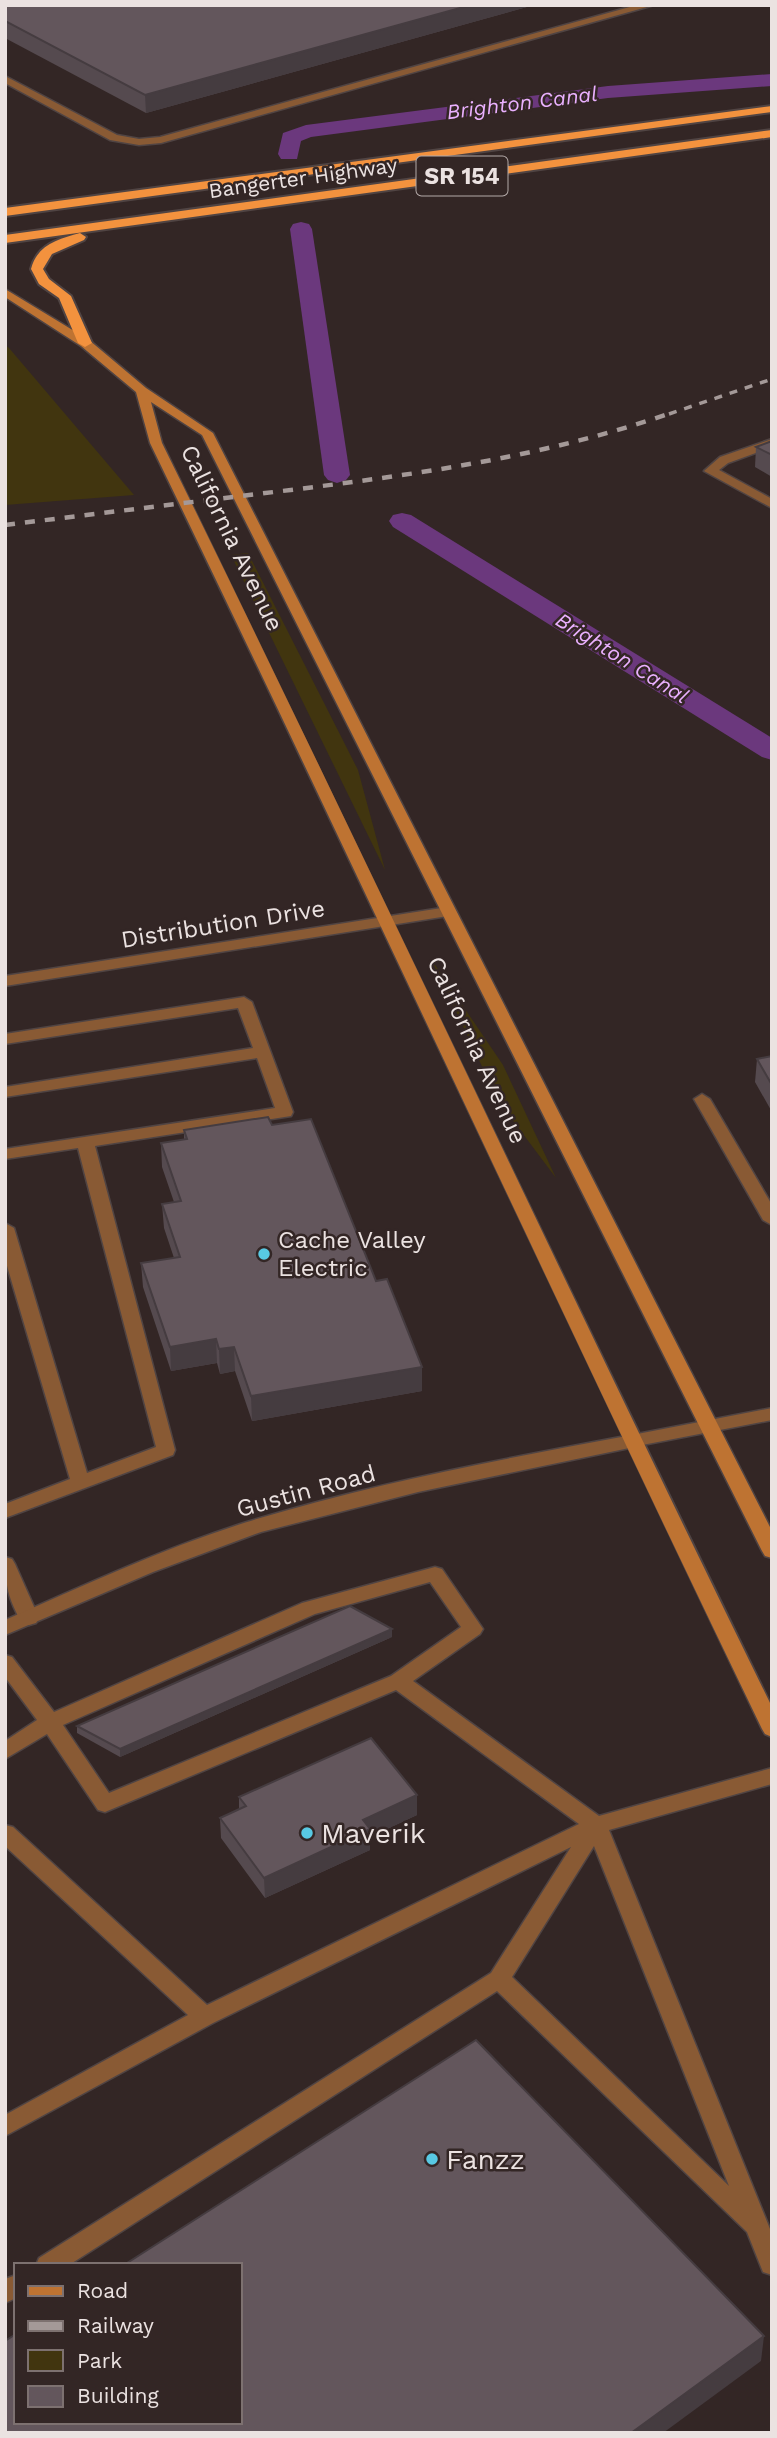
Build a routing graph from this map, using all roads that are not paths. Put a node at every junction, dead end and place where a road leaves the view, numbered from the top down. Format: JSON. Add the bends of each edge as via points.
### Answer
{"nodes":[{"id":1,"x":649,"y":5,"type":"edge"},
{"id":2,"x":5,"y":79,"type":"edge"},
{"id":3,"x":772,"y":109,"type":"edge"},
{"id":4,"x":772,"y":133,"type":"edge"},
{"id":5,"x":5,"y":212,"type":"edge"},
{"id":6,"x":152,"y":218,"type":"junction"},
{"id":7,"x":5,"y":239,"type":"edge"},
{"id":8,"x":5,"y":292,"type":"edge"},
{"id":9,"x":85,"y":343,"type":"junction"},
{"id":10,"x":142,"y":391,"type":"junction"},
{"id":11,"x":772,"y":443,"type":"edge"},
{"id":12,"x":772,"y":504,"type":"edge"},
{"id":13,"x":448,"y":912,"type":"junction"},
{"id":14,"x":387,"y":921,"type":"junction"},
{"id":15,"x":5,"y":981,"type":"edge"},
{"id":16,"x":5,"y":1040,"type":"edge"},
{"id":17,"x":262,"y":1052,"type":"junction"},
{"id":18,"x":5,"y":1092,"type":"edge"},
{"id":19,"x":702,"y":1099,"type":"dead end"},
{"id":20,"x":85,"y":1142,"type":"junction"},
{"id":21,"x":5,"y":1154,"type":"edge"},
{"id":22,"x":772,"y":1220,"type":"edge"},
{"id":23,"x":5,"y":1228,"type":"edge"},
{"id":24,"x":772,"y":1414,"type":"edge"},
{"id":25,"x":709,"y":1426,"type":"junction"},
{"id":26,"x":632,"y":1441,"type":"junction"},
{"id":27,"x":81,"y":1483,"type":"junction"},
{"id":28,"x":5,"y":1511,"type":"edge"},
{"id":29,"x":772,"y":1551,"type":"edge"},
{"id":30,"x":5,"y":1564,"type":"edge"},
{"id":31,"x":29,"y":1618,"type":"junction"},
{"id":32,"x":5,"y":1628,"type":"edge"},
{"id":33,"x":5,"y":1662,"type":"edge"},
{"id":34,"x":398,"y":1681,"type":"junction"},
{"id":35,"x":770,"y":1720,"type":"edge"},
{"id":36,"x":50,"y":1722,"type":"junction"},
{"id":37,"x":5,"y":1752,"type":"edge"},
{"id":38,"x":772,"y":1776,"type":"edge"},
{"id":39,"x":596,"y":1825,"type":"junction"},
{"id":40,"x":5,"y":1833,"type":"edge"},
{"id":41,"x":499,"y":1979,"type":"junction"},
{"id":42,"x":205,"y":2017,"type":"junction"},
{"id":43,"x":5,"y":2126,"type":"edge"},
{"id":44,"x":757,"y":2229,"type":"junction"},
{"id":45,"x":51,"y":2263,"type":"edge"},
{"id":46,"x":772,"y":2265,"type":"edge"}],
"edges":[{"from":1,"to":2,"type":"street","via":[[161,140],[114,138]]},
{"from":3,"to":5,"type":"highway","name":"Bangerter Highway","number":"SR 154"},
{"from":4,"to":6,"type":"highway","name":"Bangerter Highway","number":"SR 154"},
{"from":6,"to":7,"type":"highway","name":"Bangerter Highway","number":"SR 154"},
{"from":6,"to":9,"type":"highway","via":[[65,242],[38,260],[38,273],[65,296]]},
{"from":8,"to":9,"type":"main road","name":"California Avenue"},
{"from":9,"to":10,"type":"main road","name":"California Avenue"},
{"from":10,"to":13,"type":"main road","name":"California Avenue","via":[[207,433]]},
{"from":10,"to":14,"type":"main road","name":"California Avenue","via":[[156,443]]},
{"from":11,"to":12,"type":"street","via":[[724,460],[710,471]]},
{"from":13,"to":14,"type":"street","name":"Distribution Drive"},
{"from":13,"to":25,"type":"main road","name":"California Avenue"},
{"from":14,"to":15,"type":"street","name":"Distribution Drive"},
{"from":14,"to":26,"type":"main road","name":"California Avenue"},
{"from":16,"to":17,"type":"street","via":[[244,1002]]},
{"from":17,"to":18,"type":"street"},
{"from":17,"to":20,"type":"street","via":[[285,1112]]},
{"from":19,"to":22,"type":"street"},
{"from":20,"to":21,"type":"street"},
{"from":20,"to":27,"type":"street","via":[[166,1450]]},
{"from":23,"to":27,"type":"street"},
{"from":24,"to":25,"type":"street","name":"Gustin Road"},
{"from":25,"to":26,"type":"street","name":"Gustin Road"},
{"from":25,"to":29,"type":"main road","name":"California Avenue"},
{"from":26,"to":31,"type":"street","name":"Gustin Road","via":[[290,1517],[194,1549]]},
{"from":26,"to":35,"type":"main road","name":"California Avenue"},
{"from":27,"to":28,"type":"street"},
{"from":30,"to":31,"type":"street"},
{"from":31,"to":32,"type":"street","name":"Gustin Road"},
{"from":33,"to":36,"type":"street"},
{"from":34,"to":36,"type":"street","via":[[105,1804]]},
{"from":34,"to":36,"type":"street","via":[[473,1629],[435,1574],[309,1608]]},
{"from":34,"to":39,"type":"street"},
{"from":36,"to":37,"type":"street"},
{"from":38,"to":39,"type":"street"},
{"from":39,"to":41,"type":"street"},
{"from":39,"to":42,"type":"street"},
{"from":39,"to":44,"type":"street"},
{"from":40,"to":42,"type":"street"},
{"from":41,"to":44,"type":"street"},
{"from":41,"to":45,"type":"street"},
{"from":42,"to":43,"type":"street"},
{"from":44,"to":46,"type":"street"}]}
